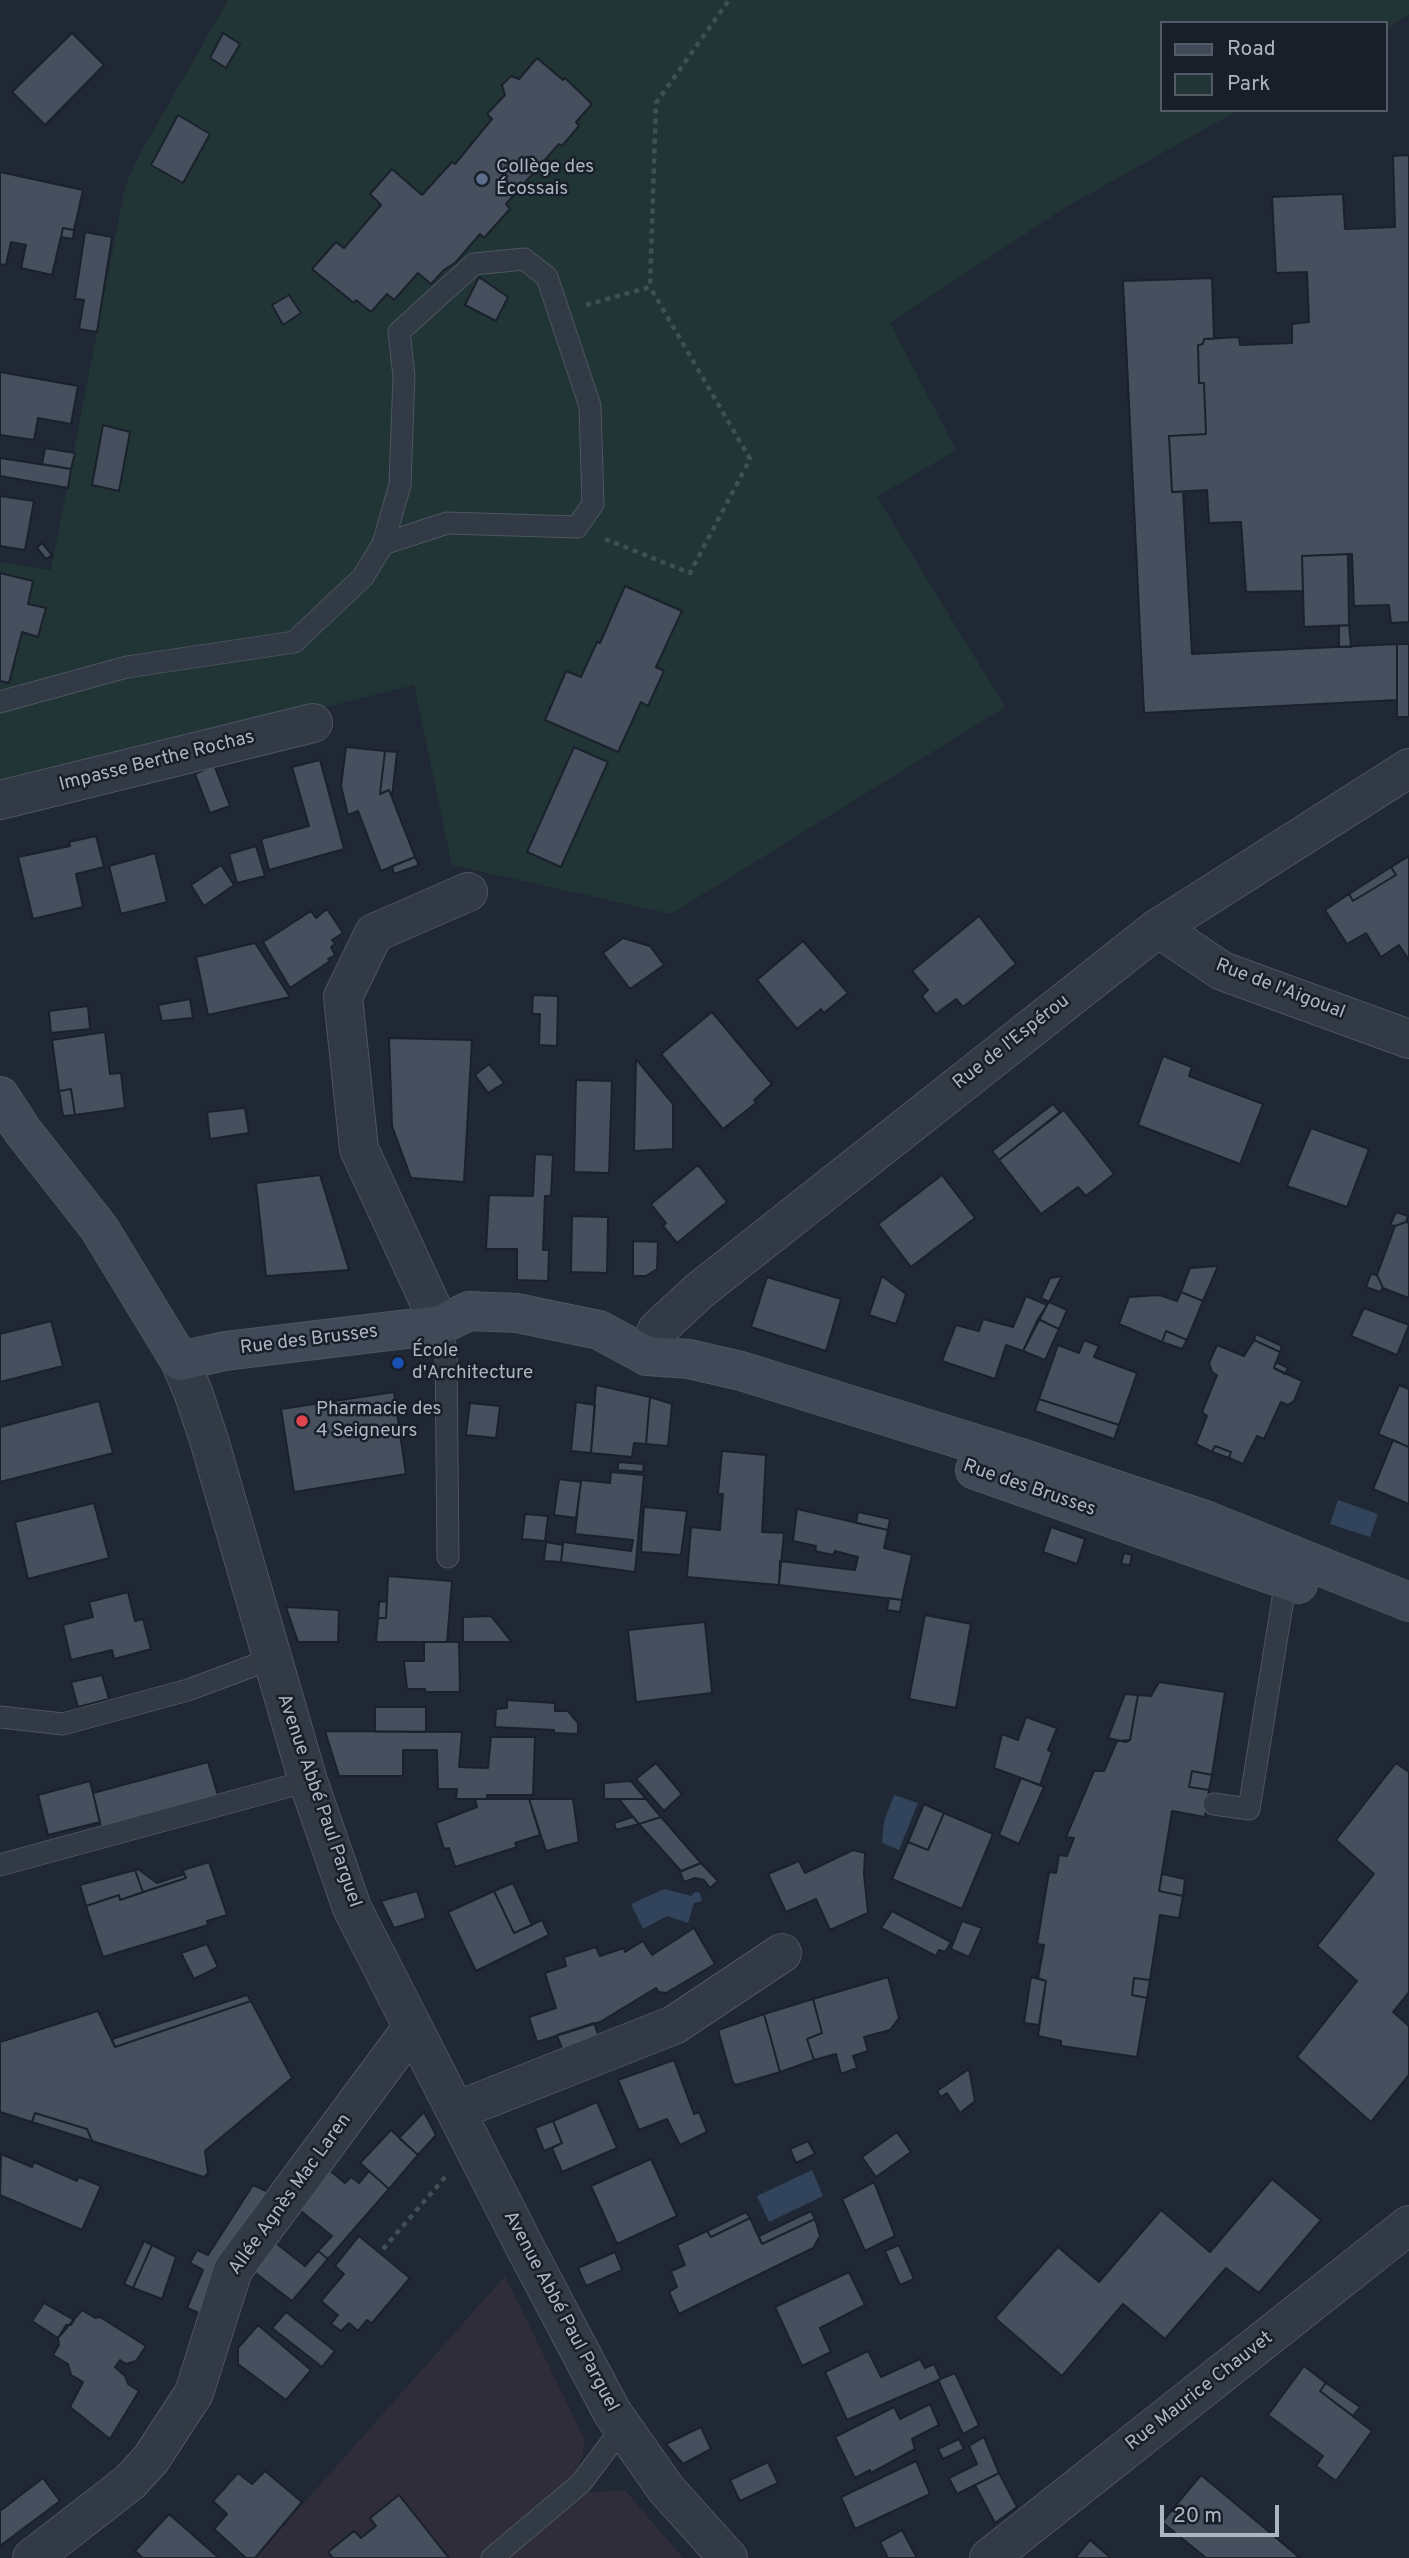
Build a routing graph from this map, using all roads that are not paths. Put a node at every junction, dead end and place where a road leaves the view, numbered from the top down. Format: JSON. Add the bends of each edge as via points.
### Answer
{"nodes":[{"id":1,"x":383,"y":544,"type":"junction"},
{"id":2,"x":0,"y":702,"type":"edge"},
{"id":3,"x":313,"y":723,"type":"dead end"},
{"id":4,"x":1409,"y":768,"type":"edge"},
{"id":5,"x":0,"y":800,"type":"edge"},
{"id":6,"x":468,"y":892,"type":"dead end"},
{"id":7,"x":1158,"y":928,"type":"junction"},
{"id":8,"x":1409,"y":1039,"type":"edge"},
{"id":9,"x":0,"y":1096,"type":"edge"},
{"id":10,"x":440,"y":1325,"type":"junction"},
{"id":11,"x":648,"y":1356,"type":"junction"},
{"id":12,"x":180,"y":1361,"type":"junction"},
{"id":13,"x":448,"y":1557,"type":"dead end"},
{"id":14,"x":1286,"y":1580,"type":"junction"},
{"id":15,"x":1409,"y":1602,"type":"edge"},
{"id":16,"x":1409,"y":1628,"type":"edge"},
{"id":17,"x":271,"y":1659,"type":"junction"},
{"id":18,"x":0,"y":1717,"type":"edge"},
{"id":19,"x":308,"y":1781,"type":"junction"},
{"id":20,"x":1214,"y":1804,"type":"dead end"},
{"id":21,"x":0,"y":1865,"type":"edge"},
{"id":22,"x":782,"y":1953,"type":"dead end"},
{"id":23,"x":412,"y":2028,"type":"junction"},
{"id":24,"x":456,"y":2112,"type":"junction"},
{"id":25,"x":1409,"y":2225,"type":"edge"},
{"id":26,"x":623,"y":2427,"type":"junction"},
{"id":27,"x":32,"y":2558,"type":"edge"},
{"id":28,"x":492,"y":2558,"type":"edge"},
{"id":29,"x":728,"y":2558,"type":"edge"},
{"id":30,"x":989,"y":2558,"type":"edge"}],
"edges":[{"from":1,"to":1,"type":"lane","via":[[447,523],[577,527],[593,504],[590,406],[547,277],[524,258],[474,264],[399,332],[404,376],[400,485]]},
{"from":1,"to":2,"type":"lane","via":[[362,577],[294,642],[127,667]]},
{"from":3,"to":5,"type":"street","name":"Impasse Berthe Rochas"},
{"from":4,"to":7,"type":"street","name":"Rue de l'Espérou"},
{"from":6,"to":10,"type":"street","via":[[374,933],[343,997],[359,1149]]},
{"from":7,"to":8,"type":"street","name":"Rue de l'Aigoual","via":[[1222,971]]},
{"from":7,"to":11,"type":"street","name":"Rue de l'Espérou","via":[[699,1291],[657,1330]]},
{"from":9,"to":12,"type":"street","name":"Avenue Abbé Paul Parguel","via":[[99,1228]]},
{"from":10,"to":11,"type":"street","name":"Rue des Brusses","via":[[470,1336]]},
{"from":10,"to":12,"type":"street","name":"Rue des Brusses","via":[[225,1351]]},
{"from":10,"to":13,"type":"lane","via":[[446,1351]]},
{"from":11,"to":14,"type":"street","name":"Rue des Brusses","via":[[685,1377],[896,1443]]},
{"from":11,"to":15,"type":"street","name":"Rue des Brusses","via":[[689,1359],[741,1371],[1018,1457],[1205,1520]]},
{"from":12,"to":17,"type":"street","name":"Avenue Abbé Paul Parguel","via":[[209,1440]]},
{"from":14,"to":16,"type":"street","name":"Rue des Brusses"},
{"from":14,"to":20,"type":"lane","via":[[1249,1809]]},
{"from":17,"to":18,"type":"lane","via":[[188,1690],[63,1724]]},
{"from":17,"to":19,"type":"street","name":"Avenue Abbé Paul Parguel"},
{"from":19,"to":21,"type":"lane"},
{"from":19,"to":23,"type":"street","name":"Avenue Abbé Paul Parguel","via":[[352,1908]]},
{"from":22,"to":24,"type":"street","via":[[674,2025]]},
{"from":23,"to":24,"type":"street","name":"Avenue Abbé Paul Parguel"},
{"from":23,"to":27,"type":"street","name":"Allée Agnès Mac Laren","via":[[233,2270],[194,2393],[151,2459],[130,2482]]},
{"from":24,"to":26,"type":"street","name":"Avenue Abbé Paul Parguel"},
{"from":25,"to":30,"type":"street","name":"Rue Maurice Chauvet"},
{"from":26,"to":28,"type":"lane","via":[[581,2483]]},
{"from":26,"to":29,"type":"street","name":"Avenue Abbé Paul Parguel","via":[[666,2489]]}]}
